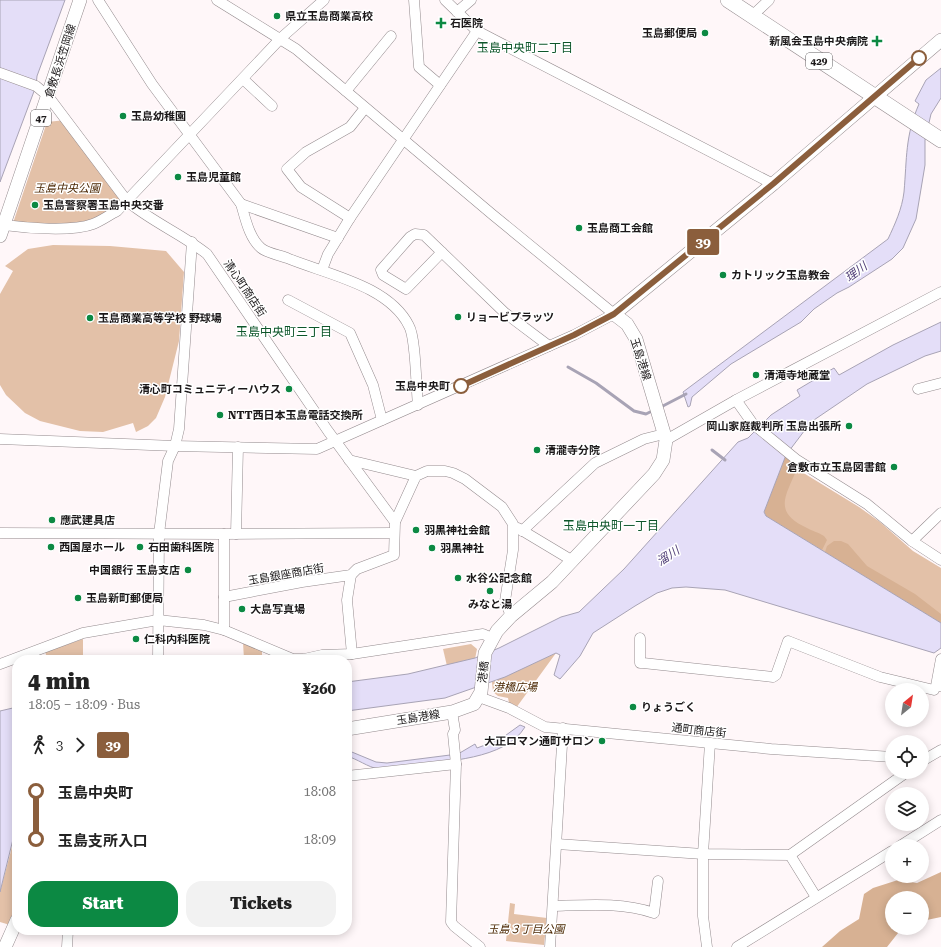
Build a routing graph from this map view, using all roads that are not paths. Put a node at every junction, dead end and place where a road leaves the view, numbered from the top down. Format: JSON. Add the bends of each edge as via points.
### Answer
{"nodes":[{"id":1,"x":80,"y":0,"type":"edge"},
{"id":2,"x":98,"y":0,"type":"edge"},
{"id":3,"x":217,"y":0,"type":"edge"},
{"id":4,"x":324,"y":0,"type":"edge"},
{"id":5,"x":414,"y":0,"type":"edge"},
{"id":6,"x":445,"y":0,"type":"edge"},
{"id":7,"x":471,"y":0,"type":"edge"},
{"id":8,"x":728,"y":0,"type":"edge"},
{"id":9,"x":769,"y":0,"type":"edge"},
{"id":10,"x":457,"y":12,"type":"junction"},
{"id":11,"x":752,"y":16,"type":"junction"},
{"id":12,"x":477,"y":31,"type":"junction"},
{"id":13,"x":391,"y":36,"type":"dead end"},
{"id":14,"x":281,"y":38,"type":"junction"},
{"id":15,"x":941,"y":40,"type":"edge"},
{"id":16,"x":0,"y":73,"type":"edge"},
{"id":17,"x":243,"y":79,"type":"junction"},
{"id":18,"x":440,"y":85,"type":"junction"},
{"id":19,"x":346,"y":91,"type":"junction"},
{"id":20,"x":48,"y":96,"type":"junction"},
{"id":21,"x":874,"y":97,"type":"junction"},
{"id":22,"x":272,"y":106,"type":"dead end"},
{"id":23,"x":365,"y":108,"type":"junction"},
{"id":24,"x":190,"y":136,"type":"junction"},
{"id":25,"x":404,"y":140,"type":"junction"},
{"id":26,"x":941,"y":140,"type":"edge"},
{"id":27,"x":773,"y":184,"type":"junction"},
{"id":28,"x":127,"y":201,"type":"junction"},
{"id":29,"x":241,"y":204,"type":"junction"},
{"id":30,"x":350,"y":218,"type":"junction"},
{"id":31,"x":2,"y":230,"type":"edge"},
{"id":32,"x":338,"y":238,"type":"junction"},
{"id":33,"x":192,"y":242,"type":"junction"},
{"id":34,"x":442,"y":252,"type":"junction"},
{"id":35,"x":322,"y":270,"type":"junction"},
{"id":36,"x":941,"y":292,"type":"edge"},
{"id":37,"x":288,"y":300,"type":"dead end"},
{"id":38,"x":614,"y":314,"type":"junction"},
{"id":39,"x":549,"y":346,"type":"junction"},
{"id":40,"x":941,"y":383,"type":"edge"},
{"id":41,"x":918,"y":389,"type":"dead end"},
{"id":42,"x":736,"y":400,"type":"junction"},
{"id":43,"x":418,"y":405,"type":"junction"},
{"id":44,"x":382,"y":420,"type":"junction"},
{"id":45,"x":665,"y":437,"type":"junction"},
{"id":46,"x":0,"y":439,"type":"edge"},
{"id":47,"x":335,"y":442,"type":"junction"},
{"id":48,"x":175,"y":446,"type":"junction"},
{"id":49,"x":238,"y":447,"type":"junction"},
{"id":50,"x":349,"y":460,"type":"junction"},
{"id":51,"x":416,"y":476,"type":"junction"},
{"id":52,"x":941,"y":513,"type":"edge"},
{"id":53,"x":394,"y":522,"type":"junction"},
{"id":54,"x":513,"y":524,"type":"junction"},
{"id":55,"x":522,"y":531,"type":"junction"},
{"id":56,"x":0,"y":533,"type":"edge"},
{"id":57,"x":393,"y":533,"type":"junction"},
{"id":58,"x":159,"y":534,"type":"junction"},
{"id":59,"x":224,"y":534,"type":"junction"},
{"id":60,"x":236,"y":534,"type":"junction"},
{"id":61,"x":912,"y":541,"type":"junction"},
{"id":62,"x":941,"y":560,"type":"edge"},
{"id":63,"x":573,"y":561,"type":"junction"},
{"id":64,"x":351,"y":575,"type":"junction"},
{"id":65,"x":224,"y":597,"type":"junction"},
{"id":66,"x":511,"y":616,"type":"junction"},
{"id":67,"x":158,"y":620,"type":"junction"},
{"id":68,"x":224,"y":630,"type":"junction"},
{"id":69,"x":492,"y":638,"type":"junction"},
{"id":70,"x":640,"y":638,"type":"dead end"},
{"id":71,"x":485,"y":653,"type":"joint"},
{"id":72,"x":352,"y":654,"type":"junction"},
{"id":73,"x":23,"y":655,"type":"edge"},
{"id":74,"x":158,"y":655,"type":"edge"},
{"id":75,"x":281,"y":655,"type":"edge"},
{"id":76,"x":322,"y":655,"type":"edge"},
{"id":77,"x":12,"y":659,"type":"edge"},
{"id":78,"x":941,"y":659,"type":"edge"},
{"id":79,"x":0,"y":664,"type":"edge"},
{"id":80,"x":937,"y":688,"type":"edge"},
{"id":81,"x":480,"y":694,"type":"junction"},
{"id":82,"x":452,"y":712,"type":"junction"},
{"id":83,"x":352,"y":728,"type":"edge"},
{"id":84,"x":562,"y":728,"type":"junction"},
{"id":85,"x":710,"y":743,"type":"junction"},
{"id":86,"x":941,"y":750,"type":"edge"},
{"id":87,"x":929,"y":756,"type":"edge"},
{"id":88,"x":885,"y":757,"type":"edge"},
{"id":89,"x":456,"y":764,"type":"junction"},
{"id":90,"x":352,"y":775,"type":"edge"},
{"id":91,"x":897,"y":779,"type":"edge"},
{"id":92,"x":941,"y":820,"type":"edge"},
{"id":93,"x":911,"y":839,"type":"edge"},
{"id":94,"x":557,"y":844,"type":"junction"},
{"id":95,"x":703,"y":854,"type":"junction"},
{"id":96,"x":790,"y":855,"type":"junction"},
{"id":97,"x":885,"y":855,"type":"edge"},
{"id":98,"x":658,"y":881,"type":"dead end"},
{"id":99,"x":816,"y":897,"type":"junction"},
{"id":100,"x":554,"y":906,"type":"junction"},
{"id":101,"x":12,"y":931,"type":"edge"},
{"id":102,"x":68,"y":935,"type":"edge"},
{"id":103,"x":5,"y":947,"type":"edge"},
{"id":104,"x":67,"y":947,"type":"edge"},
{"id":105,"x":480,"y":947,"type":"edge"},
{"id":106,"x":550,"y":947,"type":"edge"},
{"id":107,"x":707,"y":947,"type":"edge"},
{"id":108,"x":737,"y":947,"type":"edge"}],
"edges":[{"from":1,"to":20,"type":"main road","name":"倉敷長浜笠岡線","number":"47"},
{"from":2,"to":24,"type":"street","via":[[152,84]]},
{"from":3,"to":14,"type":"street"},
{"from":4,"to":14,"type":"street"},
{"from":5,"to":18,"type":"street","via":[[419,67]]},
{"from":6,"to":10,"type":"street"},
{"from":7,"to":10,"type":"street"},
{"from":8,"to":11,"type":"highway","number":"429"},
{"from":9,"to":11,"type":"street"},
{"from":10,"to":12,"type":"street"},
{"from":11,"to":21,"type":"highway","number":"429"},
{"from":12,"to":18,"type":"street"},
{"from":12,"to":27,"type":"street"},
{"from":13,"to":19,"type":"street"},
{"from":14,"to":17,"type":"street"},
{"from":14,"to":19,"type":"street"},
{"from":15,"to":21,"type":"main road"},
{"from":16,"to":20,"type":"street","name":"清心町商店街","via":[[36,86]]},
{"from":17,"to":22,"type":"street"},
{"from":17,"to":24,"type":"street"},
{"from":18,"to":25,"type":"street"},
{"from":19,"to":23,"type":"street"},
{"from":20,"to":28,"type":"street","name":"清心町商店街"},
{"from":20,"to":31,"type":"main road","name":"倉敷長浜笠岡線","number":"47"},
{"from":21,"to":26,"type":"highway","number":"429"},
{"from":21,"to":27,"type":"main road"},
{"from":23,"to":25,"type":"street"},
{"from":23,"to":30,"type":"street","via":[[350,127],[306,152],[287,169],[301,187]]},
{"from":24,"to":28,"type":"street"},
{"from":24,"to":29,"type":"street"},
{"from":25,"to":30,"type":"street"},
{"from":25,"to":38,"type":"street"},
{"from":27,"to":38,"type":"main road"},
{"from":28,"to":31,"type":"street","via":[[104,219],[80,227]]},
{"from":28,"to":33,"type":"street","name":"清心町商店街","via":[[142,213]]},
{"from":29,"to":32,"type":"street"},
{"from":29,"to":35,"type":"street","via":[[247,224],[261,248]]},
{"from":30,"to":32,"type":"street"},
{"from":32,"to":35,"type":"street"},
{"from":33,"to":47,"type":"street","name":"清心町商店街","via":[[207,254]]},
{"from":33,"to":48,"type":"street","via":[[182,400]]},
{"from":34,"to":34,"type":"street","via":[[424,235],[415,234],[381,270],[383,275],[406,289]]},
{"from":34,"to":39,"type":"street","via":[[505,313]]},
{"from":35,"to":43,"type":"street","via":[[371,291],[403,315],[410,327]]},
{"from":36,"to":42,"type":"street"},
{"from":37,"to":44,"type":"street","via":[[350,333],[373,386]]},
{"from":38,"to":39,"type":"street"},
{"from":38,"to":45,"type":"main road","name":"玉島港線","via":[[627,324],[636,339]]},
{"from":39,"to":43,"type":"street"},
{"from":40,"to":41,"type":"street"},
{"from":42,"to":45,"type":"street"},
{"from":42,"to":61,"type":"street","via":[[753,424],[797,460],[867,504]]},
{"from":43,"to":44,"type":"street"},
{"from":44,"to":47,"type":"street"},
{"from":45,"to":55,"type":"street","via":[[644,439],[594,463]]},
{"from":45,"to":63,"type":"main road","name":"玉島港線","via":[[663,460],[654,474]]},
{"from":46,"to":48,"type":"street"},
{"from":47,"to":49,"type":"street","via":[[317,449]]},
{"from":47,"to":50,"type":"street","name":"清心町商店街"},
{"from":48,"to":49,"type":"street"},
{"from":48,"to":58,"type":"street","via":[[168,461]]},
{"from":49,"to":60,"type":"street"},
{"from":50,"to":51,"type":"street"},
{"from":50,"to":53,"type":"street","name":"清心町商店街"},
{"from":51,"to":53,"type":"street"},
{"from":51,"to":54,"type":"street","via":[[427,471],[453,472],[502,507]]},
{"from":52,"to":61,"type":"street"},
{"from":53,"to":57,"type":"street"},
{"from":54,"to":55,"type":"street"},
{"from":54,"to":66,"type":"street","via":[[505,601]]},
{"from":55,"to":63,"type":"street"},
{"from":56,"to":58,"type":"street"},
{"from":57,"to":60,"type":"street"},
{"from":57,"to":64,"type":"street","name":"玉島銀座商店街","via":[[394,555],[357,569]]},
{"from":58,"to":59,"type":"street"},
{"from":58,"to":67,"type":"street"},
{"from":59,"to":60,"type":"street"},
{"from":59,"to":65,"type":"street"},
{"from":61,"to":62,"type":"street"},
{"from":63,"to":66,"type":"main road","name":"玉島港線"},
{"from":64,"to":65,"type":"street","name":"玉島銀座商店街"},
{"from":64,"to":72,"type":"street","via":[[347,600]]},
{"from":65,"to":68,"type":"street"},
{"from":66,"to":69,"type":"main road","name":"玉島港線"},
{"from":67,"to":68,"type":"street"},
{"from":67,"to":73,"type":"street","via":[[83,632]]},
{"from":67,"to":74,"type":"street"},
{"from":68,"to":75,"type":"street"},
{"from":69,"to":71,"type":"main road","name":"玉島港線"},
{"from":69,"to":72,"type":"street","via":[[483,634]]},
{"from":70,"to":80,"type":"street","via":[[640,663],[773,677],[788,641],[880,677]]},
{"from":71,"to":81,"type":"main road","name":"港橋"},
{"from":72,"to":76,"type":"street"},
{"from":77,"to":79,"type":"street"},
{"from":78,"to":80,"type":"street"},
{"from":81,"to":82,"type":"main road","name":"玉島港線","via":[[470,707]]},
{"from":81,"to":84,"type":"street","name":"通町商店街","via":[[545,727]]},
{"from":82,"to":83,"type":"main road","name":"玉島港線"},
{"from":82,"to":89,"type":"street"},
{"from":84,"to":85,"type":"street","name":"通町商店街"},
{"from":84,"to":94,"type":"street"},
{"from":85,"to":88,"type":"street","name":"通町商店街"},
{"from":85,"to":95,"type":"street"},
{"from":86,"to":87,"type":"street"},
{"from":89,"to":90,"type":"street"},
{"from":89,"to":105,"type":"street","via":[[451,922]]},
{"from":91,"to":96,"type":"street"},
{"from":92,"to":93,"type":"street"},
{"from":94,"to":95,"type":"street"},
{"from":94,"to":100,"type":"street"},
{"from":95,"to":96,"type":"street"},
{"from":95,"to":107,"type":"street","via":[[703,916]]},
{"from":96,"to":99,"type":"street"},
{"from":97,"to":99,"type":"street"},
{"from":98,"to":100,"type":"street","via":[[654,913],[642,909],[597,904]]},
{"from":99,"to":108,"type":"street"},
{"from":100,"to":106,"type":"street"},
{"from":101,"to":103,"type":"main road"},
{"from":102,"to":104,"type":"street"}]}
